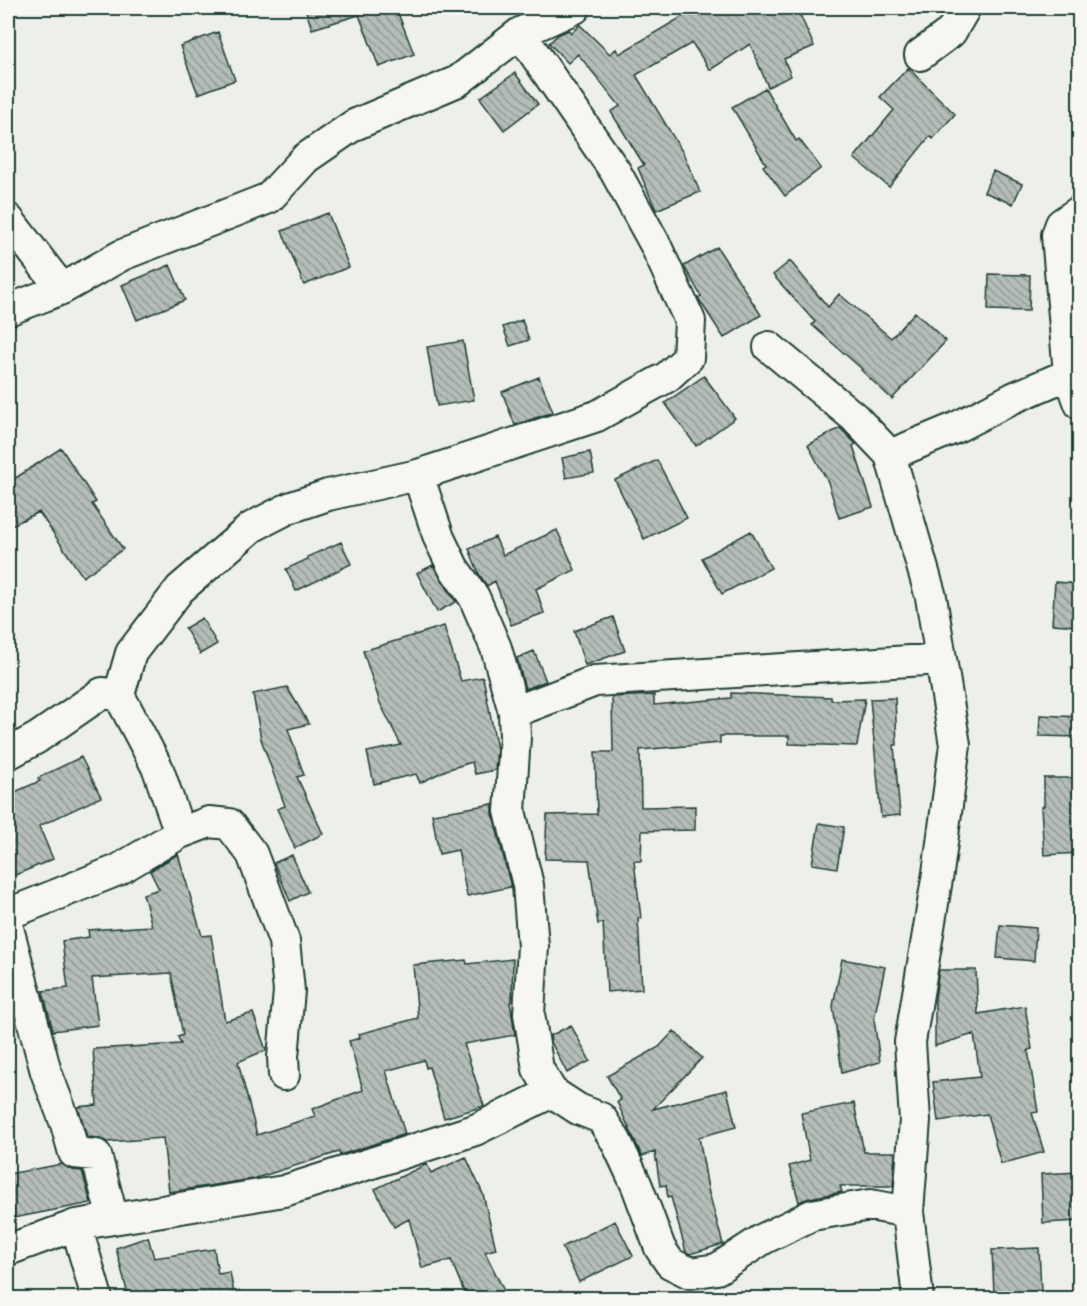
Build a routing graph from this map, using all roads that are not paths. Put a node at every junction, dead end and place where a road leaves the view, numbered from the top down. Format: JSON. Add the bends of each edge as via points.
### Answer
{"nodes":[{"id":1,"x":575,"y":8,"type":"edge"},
{"id":2,"x":965,"y":8,"type":"edge"},
{"id":3,"x":520,"y":33,"type":"junction"},
{"id":4,"x":920,"y":55,"type":"dead end"},
{"id":5,"x":1080,"y":211,"type":"edge"},
{"id":6,"x":8,"y":219,"type":"edge"},
{"id":7,"x":62,"y":289,"type":"junction"},
{"id":8,"x":8,"y":310,"type":"edge"},
{"id":9,"x":769,"y":347,"type":"dead end"},
{"id":10,"x":1069,"y":374,"type":"junction"},
{"id":11,"x":1080,"y":404,"type":"edge"},
{"id":12,"x":890,"y":454,"type":"junction"},
{"id":13,"x":418,"y":475,"type":"junction"},
{"id":14,"x":940,"y":659,"type":"junction"},
{"id":15,"x":119,"y":694,"type":"junction"},
{"id":16,"x":514,"y":712,"type":"junction"},
{"id":17,"x":8,"y":754,"type":"edge"},
{"id":18,"x":180,"y":833,"type":"junction"},
{"id":19,"x":8,"y":914,"type":"edge"},
{"id":20,"x":8,"y":928,"type":"edge"},
{"id":21,"x":284,"y":1075,"type":"dead end"},
{"id":22,"x":552,"y":1092,"type":"junction"},
{"id":23,"x":908,"y":1212,"type":"junction"},
{"id":24,"x":113,"y":1219,"type":"junction"},
{"id":25,"x":76,"y":1225,"type":"junction"},
{"id":26,"x":8,"y":1250,"type":"edge"},
{"id":27,"x":97,"y":1299,"type":"edge"},
{"id":28,"x":918,"y":1299,"type":"edge"}],
"edges":[{"from":1,"to":3,"type":"street"},
{"from":2,"to":4,"type":"street","via":[[951,32]]},
{"from":3,"to":7,"type":"street","via":[[458,81],[354,125],[306,158],[268,198],[122,255]]},
{"from":3,"to":13,"type":"street","via":[[615,171],[655,244],[690,321],[688,358],[667,377],[597,416]]},
{"from":5,"to":10,"type":"street","via":[[1061,224],[1057,235]]},
{"from":6,"to":7,"type":"street"},
{"from":7,"to":8,"type":"street"},
{"from":9,"to":12,"type":"street","via":[[854,417]]},
{"from":10,"to":11,"type":"street"},
{"from":10,"to":12,"type":"street"},
{"from":12,"to":14,"type":"street","via":[[931,597]]},
{"from":13,"to":15,"type":"street","via":[[328,495],[289,508],[252,527],[180,589],[131,653]]},
{"from":13,"to":16,"type":"street","via":[[439,538],[474,597],[496,648]]},
{"from":14,"to":16,"type":"street","via":[[596,681]]},
{"from":14,"to":23,"type":"street","via":[[955,745],[910,1042],[915,1120]]},
{"from":15,"to":17,"type":"street","via":[[102,693]]},
{"from":15,"to":18,"type":"street","via":[[158,769]]},
{"from":16,"to":22,"type":"street","via":[[510,811],[528,885],[532,936],[529,1014],[538,1069]]},
{"from":18,"to":19,"type":"street","via":[[118,870]]},
{"from":18,"to":21,"type":"street","via":[[209,822],[229,824],[252,854],[284,941],[289,991]]},
{"from":20,"to":24,"type":"street","via":[[46,1072],[74,1153],[96,1155]]},
{"from":22,"to":23,"type":"street","via":[[601,1118],[637,1186],[660,1248],[670,1263],[690,1273],[717,1269],[763,1239],[812,1215],[870,1205]]},
{"from":22,"to":24,"type":"street","via":[[475,1130],[295,1188]]},
{"from":23,"to":28,"type":"street"},
{"from":24,"to":25,"type":"street"},
{"from":25,"to":26,"type":"street"},
{"from":25,"to":27,"type":"street"}]}
